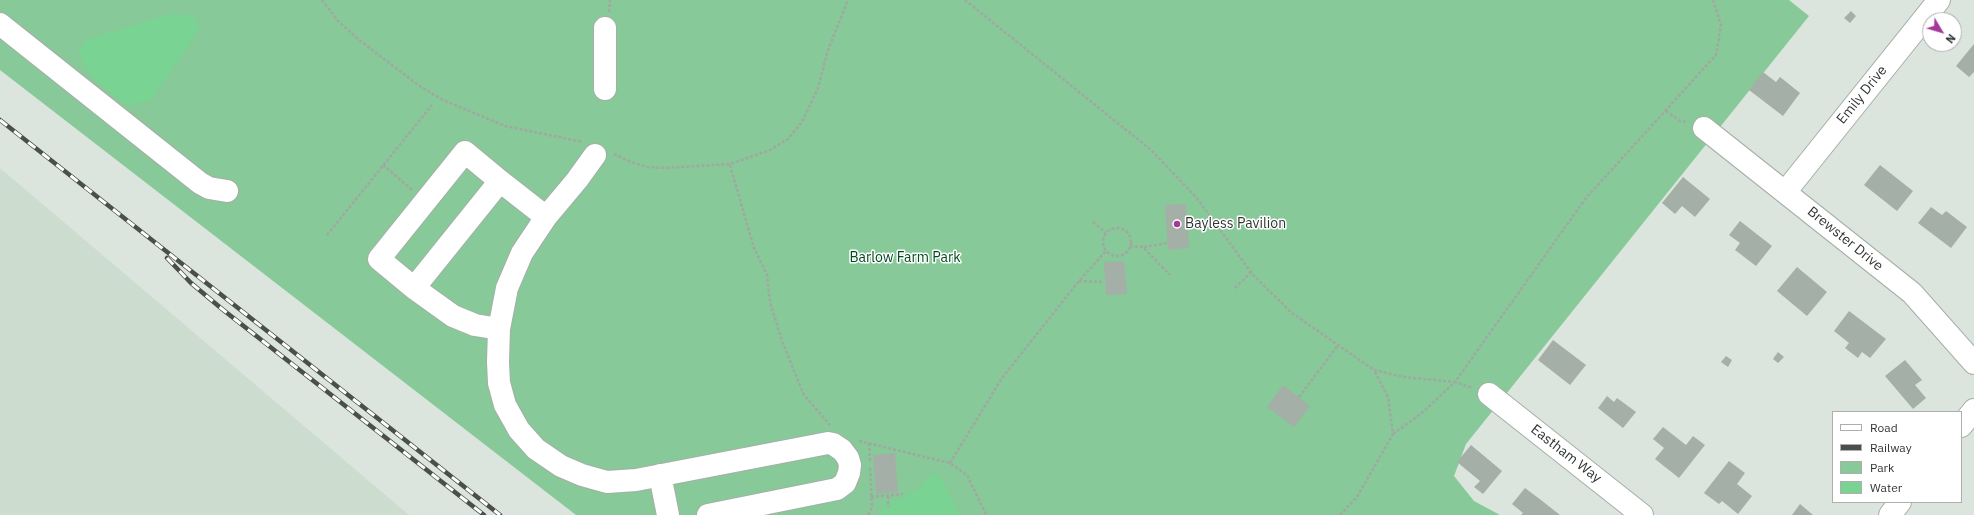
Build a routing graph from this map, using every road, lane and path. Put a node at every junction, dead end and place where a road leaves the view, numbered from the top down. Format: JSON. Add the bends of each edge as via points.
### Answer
{"nodes":[{"id":1,"x":322,"y":0,"type":"edge"},
{"id":2,"x":848,"y":0,"type":"edge"},
{"id":3,"x":965,"y":0,"type":"edge"},
{"id":4,"x":1712,"y":0,"type":"edge"},
{"id":5,"x":1939,"y":0,"type":"edge"},
{"id":6,"x":0,"y":24,"type":"edge"},
{"id":7,"x":605,"y":28,"type":"dead end"},
{"id":8,"x":605,"y":89,"type":"dead end"},
{"id":9,"x":432,"y":105,"type":"dead end"},
{"id":10,"x":1666,"y":111,"type":"junction"},
{"id":11,"x":1704,"y":128,"type":"joint"},
{"id":12,"x":597,"y":150,"type":"junction"},
{"id":13,"x":730,"y":164,"type":"junction"},
{"id":14,"x":383,"y":165,"type":"junction"},
{"id":15,"x":500,"y":181,"type":"junction"},
{"id":16,"x":413,"y":190,"type":"dead end"},
{"id":17,"x":228,"y":191,"type":"dead end"},
{"id":18,"x":1786,"y":191,"type":"junction"},
{"id":19,"x":546,"y":217,"type":"junction"},
{"id":20,"x":1093,"y":222,"type":"dead end"},
{"id":21,"x":1106,"y":233,"type":"junction"},
{"id":22,"x":327,"y":235,"type":"dead end"},
{"id":23,"x":1167,"y":243,"type":"dead end"},
{"id":24,"x":1130,"y":246,"type":"junction"},
{"id":25,"x":1143,"y":247,"type":"junction"},
{"id":26,"x":1106,"y":251,"type":"junction"},
{"id":27,"x":1114,"y":256,"type":"junction"},
{"id":28,"x":1114,"y":261,"type":"dead end"},
{"id":29,"x":1251,"y":272,"type":"junction"},
{"id":30,"x":1170,"y":275,"type":"dead end"},
{"id":31,"x":1079,"y":281,"type":"junction"},
{"id":32,"x":1102,"y":282,"type":"dead end"},
{"id":33,"x":414,"y":288,"type":"junction"},
{"id":34,"x":1235,"y":288,"type":"dead end"},
{"id":35,"x":499,"y":329,"type":"junction"},
{"id":36,"x":1338,"y":345,"type":"junction"},
{"id":37,"x":1974,"y":363,"type":"edge"},
{"id":38,"x":1374,"y":370,"type":"junction"},
{"id":39,"x":1455,"y":382,"type":"junction"},
{"id":40,"x":1489,"y":394,"type":"dead end"},
{"id":41,"x":1299,"y":397,"type":"dead end"},
{"id":42,"x":1974,"y":410,"type":"edge"},
{"id":43,"x":1962,"y":425,"type":"edge"},
{"id":44,"x":836,"y":429,"type":"dead end"},
{"id":45,"x":1392,"y":434,"type":"junction"},
{"id":46,"x":854,"y":440,"type":"dead end"},
{"id":47,"x":869,"y":443,"type":"junction"},
{"id":48,"x":950,"y":462,"type":"junction"},
{"id":49,"x":660,"y":475,"type":"junction"},
{"id":50,"x":903,"y":494,"type":"dead end"},
{"id":51,"x":888,"y":496,"type":"junction"},
{"id":52,"x":871,"y":497,"type":"junction"},
{"id":53,"x":1899,"y":503,"type":"edge"},
{"id":54,"x":888,"y":506,"type":"dead end"},
{"id":55,"x":668,"y":515,"type":"edge"},
{"id":56,"x":708,"y":515,"type":"edge"},
{"id":57,"x":868,"y":515,"type":"edge"},
{"id":58,"x":986,"y":515,"type":"edge"},
{"id":59,"x":1340,"y":515,"type":"edge"},
{"id":60,"x":1642,"y":515,"type":"edge"},
{"id":61,"x":1890,"y":515,"type":"edge"}],
"edges":[{"from":1,"to":12,"type":"path","via":[[338,21],[358,39],[418,86],[443,100],[505,126]]},
{"from":2,"to":13,"type":"path","via":[[828,50],[818,88],[802,122],[788,139],[770,150]]},
{"from":3,"to":29,"type":"path","via":[[1151,150],[1196,197]]},
{"from":4,"to":10,"type":"path","via":[[1721,25],[1716,55]]},
{"from":5,"to":18,"type":"street","name":"Emily Drive"},
{"from":6,"to":17,"type":"street","via":[[200,183]]},
{"from":7,"to":8,"type":"street"},
{"from":9,"to":14,"type":"path"},
{"from":10,"to":11,"type":"path","via":[[1680,121]]},
{"from":10,"to":39,"type":"path","via":[[1586,198]]},
{"from":11,"to":18,"type":"street","name":"Brewster Drive"},
{"from":12,"to":13,"type":"path","via":[[647,167]]},
{"from":12,"to":19,"type":"street","via":[[577,180]]},
{"from":13,"to":44,"type":"path","via":[[754,248],[767,275],[770,302],[796,378],[813,408]]},
{"from":14,"to":16,"type":"path"},
{"from":14,"to":22,"type":"path"},
{"from":15,"to":19,"type":"street"},
{"from":15,"to":33,"type":"street"},
{"from":15,"to":33,"type":"street","via":[[465,152],[379,259]]},
{"from":18,"to":37,"type":"street","name":"Brewster Drive","via":[[1912,293]]},
{"from":19,"to":35,"type":"street","via":[[522,252],[507,288]]},
{"from":20,"to":21,"type":"path"},
{"from":21,"to":24,"type":"path","via":[[1114,228],[1122,229],[1129,235]]},
{"from":21,"to":26,"type":"path","via":[[1102,242]]},
{"from":23,"to":25,"type":"path"},
{"from":24,"to":25,"type":"path"},
{"from":24,"to":27,"type":"path","via":[[1123,254]]},
{"from":25,"to":30,"type":"path"},
{"from":26,"to":27,"type":"path"},
{"from":26,"to":31,"type":"path"},
{"from":27,"to":28,"type":"path"},
{"from":29,"to":34,"type":"path"},
{"from":29,"to":36,"type":"path","via":[[1292,313]]},
{"from":31,"to":32,"type":"path"},
{"from":31,"to":48,"type":"path","via":[[1002,378]]},
{"from":33,"to":35,"type":"street","via":[[453,316],[475,326]]},
{"from":35,"to":49,"type":"street","via":[[499,383],[505,405],[519,430],[536,449],[561,466],[607,482]]},
{"from":36,"to":38,"type":"path"},
{"from":36,"to":41,"type":"path"},
{"from":38,"to":39,"type":"path","via":[[1404,377]]},
{"from":38,"to":45,"type":"path","via":[[1388,397]]},
{"from":39,"to":45,"type":"path","via":[[1422,413]]},
{"from":40,"to":60,"type":"street","name":"Eastham Way"},
{"from":42,"to":43,"type":"street"},
{"from":45,"to":59,"type":"path","via":[[1357,497]]},
{"from":46,"to":47,"type":"path"},
{"from":47,"to":48,"type":"path"},
{"from":47,"to":52,"type":"path"},
{"from":48,"to":58,"type":"path","via":[[967,475]]},
{"from":49,"to":55,"type":"street"},
{"from":49,"to":56,"type":"street","via":[[828,443],[842,450],[848,458],[849,473],[845,483],[837,489]]},
{"from":50,"to":51,"type":"path"},
{"from":51,"to":52,"type":"path"},
{"from":51,"to":54,"type":"path"},
{"from":52,"to":57,"type":"path","via":[[872,507]]},
{"from":53,"to":61,"type":"street"}]}
